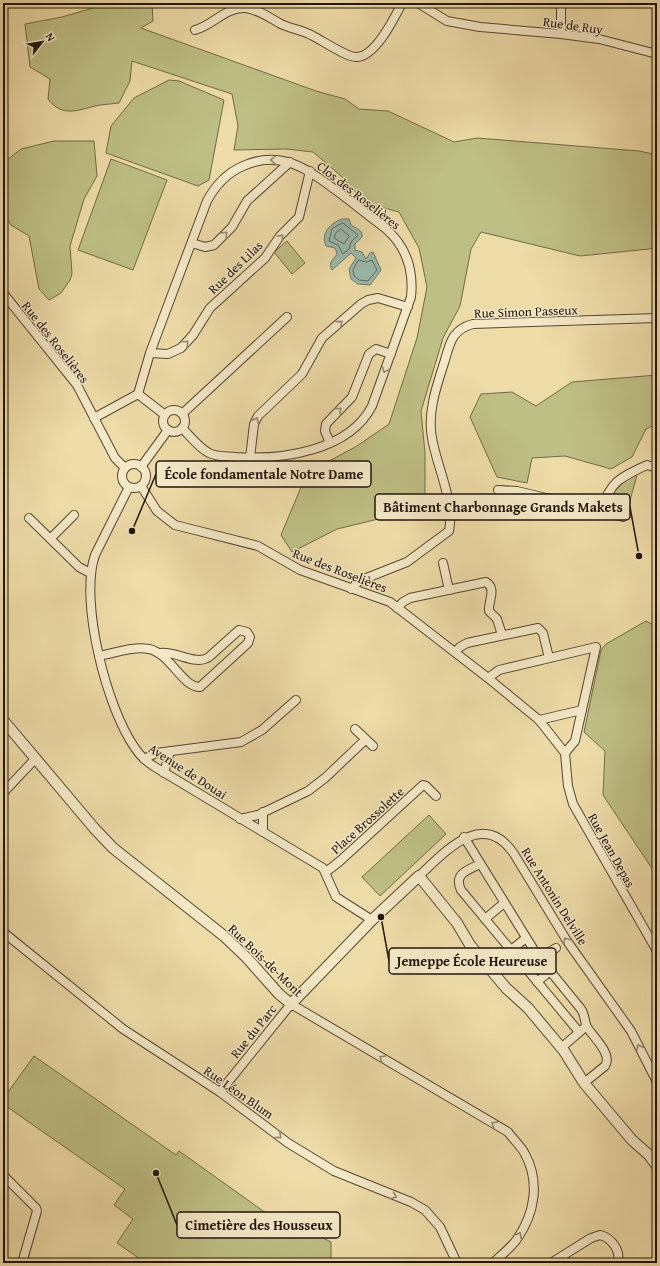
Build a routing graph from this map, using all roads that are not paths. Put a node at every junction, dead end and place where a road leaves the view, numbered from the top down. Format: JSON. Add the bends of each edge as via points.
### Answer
{"nodes":[{"id":1,"x":402,"y":3,"type":"edge"},
{"id":2,"x":418,"y":3,"type":"edge"},
{"id":3,"x":562,"y":3,"type":"edge"},
{"id":4,"x":195,"y":30,"type":"dead end"},
{"id":5,"x":561,"y":34,"type":"junction"},
{"id":6,"x":657,"y":54,"type":"edge"},
{"id":7,"x":290,"y":162,"type":"junction"},
{"id":8,"x":310,"y":171,"type":"junction"},
{"id":9,"x":192,"y":243,"type":"junction"},
{"id":10,"x":3,"y":293,"type":"edge"},
{"id":11,"x":408,"y":307,"type":"junction"},
{"id":12,"x":287,"y":317,"type":"dead end"},
{"id":13,"x":657,"y":318,"type":"edge"},
{"id":14,"x":150,"y":353,"type":"junction"},
{"id":15,"x":391,"y":354,"type":"junction"},
{"id":16,"x":138,"y":394,"type":"junction"},
{"id":17,"x":182,"y":414,"type":"junction"},
{"id":18,"x":165,"y":415,"type":"junction"},
{"id":19,"x":94,"y":418,"type":"junction"},
{"id":20,"x":182,"y":428,"type":"junction"},
{"id":21,"x":168,"y":430,"type":"junction"},
{"id":22,"x":330,"y":443,"type":"junction"},
{"id":23,"x":250,"y":458,"type":"junction"},
{"id":24,"x":141,"y":467,"type":"junction"},
{"id":25,"x":125,"y":468,"type":"junction"},
{"id":26,"x":657,"y":468,"type":"edge"},
{"id":27,"x":141,"y":486,"type":"junction"},
{"id":28,"x":129,"y":487,"type":"junction"},
{"id":29,"x":498,"y":490,"type":"dead end"},
{"id":30,"x":600,"y":511,"type":"junction"},
{"id":31,"x":74,"y":515,"type":"dead end"},
{"id":32,"x":29,"y":518,"type":"dead end"},
{"id":33,"x":623,"y":518,"type":"dead end"},
{"id":34,"x":51,"y":538,"type":"junction"},
{"id":35,"x":443,"y":563,"type":"dead end"},
{"id":36,"x":90,"y":573,"type":"junction"},
{"id":37,"x":351,"y":589,"type":"junction"},
{"id":38,"x":449,"y":590,"type":"junction"},
{"id":39,"x":397,"y":608,"type":"junction"},
{"id":40,"x":502,"y":635,"type":"junction"},
{"id":41,"x":455,"y":652,"type":"junction"},
{"id":42,"x":160,"y":653,"type":"junction"},
{"id":43,"x":99,"y":656,"type":"junction"},
{"id":44,"x":549,"y":658,"type":"junction"},
{"id":45,"x":488,"y":678,"type":"junction"},
{"id":46,"x":296,"y":700,"type":"dead end"},
{"id":47,"x":582,"y":710,"type":"junction"},
{"id":48,"x":3,"y":720,"type":"edge"},
{"id":49,"x":539,"y":720,"type":"junction"},
{"id":50,"x":355,"y":729,"type":"dead end"},
{"id":51,"x":365,"y":740,"type":"junction"},
{"id":52,"x":374,"y":746,"type":"dead end"},
{"id":53,"x":170,"y":751,"type":"junction"},
{"id":54,"x":565,"y":753,"type":"junction"},
{"id":55,"x":36,"y":758,"type":"junction"},
{"id":56,"x":144,"y":759,"type":"junction"},
{"id":57,"x":164,"y":772,"type":"junction"},
{"id":58,"x":419,"y":777,"type":"dead end"},
{"id":59,"x":423,"y":785,"type":"junction"},
{"id":60,"x":3,"y":793,"type":"edge"},
{"id":61,"x":436,"y":796,"type":"dead end"},
{"id":62,"x":263,"y":812,"type":"junction"},
{"id":63,"x":240,"y":818,"type":"junction"},
{"id":64,"x":263,"y":832,"type":"junction"},
{"id":65,"x":464,"y":837,"type":"junction"},
{"id":66,"x":480,"y":864,"type":"junction"},
{"id":67,"x":326,"y":872,"type":"junction"},
{"id":68,"x":419,"y":876,"type":"junction"},
{"id":69,"x":504,"y":903,"type":"junction"},
{"id":70,"x":485,"y":919,"type":"junction"},
{"id":71,"x":372,"y":920,"type":"junction"},
{"id":72,"x":3,"y":933,"type":"edge"},
{"id":73,"x":526,"y":938,"type":"junction"},
{"id":74,"x":556,"y":948,"type":"dead end"},
{"id":75,"x":511,"y":950,"type":"junction"},
{"id":76,"x":657,"y":951,"type":"edge"},
{"id":77,"x":539,"y":958,"type":"junction"},
{"id":78,"x":550,"y":972,"type":"junction"},
{"id":79,"x":537,"y":982,"type":"junction"},
{"id":80,"x":291,"y":1004,"type":"junction"},
{"id":81,"x":587,"y":1026,"type":"junction"},
{"id":82,"x":579,"y":1032,"type":"junction"},
{"id":83,"x":561,"y":1048,"type":"junction"},
{"id":84,"x":657,"y":1082,"type":"edge"},
{"id":85,"x":584,"y":1083,"type":"junction"},
{"id":86,"x":223,"y":1094,"type":"junction"},
{"id":87,"x":657,"y":1166,"type":"edge"},
{"id":88,"x":3,"y":1175,"type":"edge"},
{"id":89,"x":22,"y":1263,"type":"edge"},
{"id":90,"x":457,"y":1263,"type":"edge"},
{"id":91,"x":493,"y":1263,"type":"edge"},
{"id":92,"x":551,"y":1263,"type":"edge"},
{"id":93,"x":617,"y":1263,"type":"edge"}],
"edges":[{"from":1,"to":4,"type":"street","via":[[388,30],[368,53],[360,57],[350,55],[251,9],[230,10]]},
{"from":2,"to":5,"type":"street","name":"Rue de Ruy","via":[[447,21],[480,27]]},
{"from":3,"to":5,"type":"street"},
{"from":5,"to":6,"type":"street","name":"Rue de Ruy","via":[[599,39]]},
{"from":7,"to":8,"type":"street","name":"Clos des Roselières"},
{"from":9,"to":7,"type":"street","one_way":true,"via":[[205,248],[214,245],[232,227],[247,201]]},
{"from":7,"to":9,"type":"street","name":"Clos des Roselières","one_way":true,"via":[[254,162],[228,175],[209,197]]},
{"from":8,"to":11,"type":"street","name":"Clos des Roselières","via":[[397,240],[407,256],[411,270],[412,289]]},
{"from":14,"to":8,"type":"street","name":"Rue des Lilas","one_way":true,"via":[[168,354],[181,348],[193,335],[210,308],[265,258],[280,236],[299,217]]},
{"from":9,"to":14,"type":"street","name":"Clos des Roselières"},
{"from":10,"to":19,"type":"street","name":"Rue des Roselières","via":[[77,385]]},
{"from":11,"to":15,"type":"street","name":"Clos des Roselières"},
{"from":23,"to":11,"type":"street","one_way":true,"via":[[256,418],[302,374],[325,336],[368,300],[383,299]]},
{"from":12,"to":17,"type":"street"},
{"from":13,"to":37,"type":"street","name":"Rue Simon Passeux","via":[[473,324],[462,327],[451,339],[432,401],[432,437],[452,517],[449,531],[407,562],[359,581]]},
{"from":14,"to":16,"type":"street","name":"Clos des Roselières"},
{"from":15,"to":22,"type":"street","name":"Clos des Roselières","one_way":true,"via":[[366,416],[350,433]]},
{"from":22,"to":15,"type":"street","one_way":true,"via":[[325,431],[326,424],[352,397],[369,354],[376,349]]},
{"from":16,"to":18,"type":"street"},
{"from":16,"to":19,"type":"street"},
{"from":17,"to":18,"type":"street","via":[[173,410]]},
{"from":17,"to":20,"type":"street","via":[[185,423]]},
{"from":18,"to":21,"type":"street","via":[[163,421]]},
{"from":19,"to":25,"type":"street","name":"Rue des Roselières","via":[[115,458]]},
{"from":20,"to":21,"type":"street","via":[[176,431]]},
{"from":20,"to":23,"type":"street","name":"Clos des Roselières","via":[[208,453]]},
{"from":21,"to":24,"type":"street"},
{"from":22,"to":23,"type":"street","name":"Clos des Roselières","via":[[291,454]]},
{"from":24,"to":25,"type":"street","via":[[136,464]]},
{"from":24,"to":27,"type":"street","via":[[146,476]]},
{"from":25,"to":28,"type":"street","via":[[122,475]]},
{"from":26,"to":30,"type":"street","via":[[647,465],[620,478],[608,491]]},
{"from":27,"to":28,"type":"street"},
{"from":27,"to":37,"type":"street","name":"Rue des Roselières","via":[[157,511],[175,525],[258,546],[294,567]]},
{"from":28,"to":36,"type":"street","name":"Avenue de Douai","via":[[95,555]]},
{"from":29,"to":30,"type":"street","via":[[517,491]]},
{"from":30,"to":33,"type":"street"},
{"from":31,"to":34,"type":"street"},
{"from":32,"to":34,"type":"street"},
{"from":34,"to":36,"type":"street","via":[[79,567]]},
{"from":35,"to":38,"type":"street"},
{"from":36,"to":43,"type":"street","name":"Avenue de Douai","via":[[91,608]]},
{"from":37,"to":39,"type":"street","name":"Rue des Roselières","via":[[386,600]]},
{"from":38,"to":39,"type":"street","via":[[410,598]]},
{"from":38,"to":40,"type":"street","via":[[488,583],[492,595],[489,611],[497,619]]},
{"from":39,"to":41,"type":"street","name":"Rue des Roselières"},
{"from":40,"to":41,"type":"street","via":[[467,643]]},
{"from":40,"to":44,"type":"street","via":[[538,628],[543,633]]},
{"from":41,"to":45,"type":"street","name":"Rue des Roselières"},
{"from":42,"to":42,"type":"street","via":[[190,683],[200,687],[248,643],[250,637],[247,632],[239,630],[203,660],[168,652]]},
{"from":42,"to":43,"type":"street","via":[[136,648]]},
{"from":43,"to":56,"type":"street","name":"Avenue de Douai","via":[[121,723]]},
{"from":44,"to":45,"type":"street","via":[[499,670]]},
{"from":44,"to":47,"type":"street","via":[[596,647]]},
{"from":45,"to":49,"type":"street","name":"Rue des Roselières"},
{"from":46,"to":53,"type":"street","via":[[262,730],[246,740]]},
{"from":47,"to":49,"type":"street"},
{"from":47,"to":54,"type":"street","via":[[574,741]]},
{"from":48,"to":55,"type":"street","name":"Rue Bois-de-Mont"},
{"from":49,"to":54,"type":"street","name":"Rue des Roselières"},
{"from":50,"to":51,"type":"street"},
{"from":51,"to":52,"type":"street"},
{"from":51,"to":62,"type":"street","via":[[314,787]]},
{"from":53,"to":56,"type":"street","via":[[156,752]]},
{"from":53,"to":57,"type":"street"},
{"from":54,"to":76,"type":"street","name":"Rue Jean Depas","via":[[568,786],[573,804]]},
{"from":55,"to":60,"type":"street"},
{"from":55,"to":80,"type":"street","name":"Rue Bois-de-Mont","via":[[113,848],[224,936]]},
{"from":56,"to":57,"type":"street","name":"Avenue de Douai"},
{"from":57,"to":63,"type":"street","name":"Avenue de Douai"},
{"from":58,"to":59,"type":"street","name":"Place Brossolette"},
{"from":59,"to":61,"type":"street","name":"Place Brossolette"},
{"from":59,"to":67,"type":"street","name":"Place Brossolette"},
{"from":62,"to":63,"type":"street"},
{"from":62,"to":64,"type":"street"},
{"from":63,"to":64,"type":"street","name":"Avenue de Douai"},
{"from":64,"to":67,"type":"street","name":"Avenue de Douai"},
{"from":65,"to":66,"type":"street"},
{"from":65,"to":68,"type":"street","name":"Rue Antonin Delville"},
{"from":84,"to":65,"type":"street","name":"Rue Antonin Delville","one_way":true,"via":[[631,1031],[567,941],[514,854],[494,837],[481,834]]},
{"from":66,"to":69,"type":"street"},
{"from":66,"to":70,"type":"street","via":[[464,870],[459,881],[461,890]]},
{"from":67,"to":71,"type":"street","via":[[336,897]]},
{"from":68,"to":71,"type":"street","name":"Rue Antonin Delville"},
{"from":68,"to":83,"type":"street","via":[[502,984],[528,1008]]},
{"from":69,"to":70,"type":"street"},
{"from":69,"to":73,"type":"street"},
{"from":70,"to":75,"type":"street"},
{"from":71,"to":80,"type":"street","name":"Rue Antonin Delville"},
{"from":72,"to":86,"type":"street","name":"Rue Léon Blum","via":[[123,1028]]},
{"from":73,"to":75,"type":"street"},
{"from":73,"to":77,"type":"street"},
{"from":74,"to":77,"type":"street"},
{"from":75,"to":79,"type":"street"},
{"from":77,"to":78,"type":"street"},
{"from":78,"to":79,"type":"street"},
{"from":78,"to":81,"type":"street","via":[[581,1008]]},
{"from":79,"to":82,"type":"street"},
{"from":80,"to":86,"type":"street","name":"Rue du Parc"},
{"from":91,"to":80,"type":"street","name":"Rue Bois-de-Mont","one_way":true,"via":[[517,1239],[532,1209],[534,1186],[532,1170],[525,1152],[508,1132]]},
{"from":81,"to":82,"type":"street"},
{"from":81,"to":85,"type":"street","via":[[608,1059],[605,1066]]},
{"from":82,"to":83,"type":"street"},
{"from":83,"to":85,"type":"street"},
{"from":85,"to":87,"type":"street"},
{"from":86,"to":90,"type":"street","name":"Rue Léon Blum","one_way":true,"via":[[315,1161],[425,1210],[440,1227]]},
{"from":88,"to":89,"type":"street","via":[[37,1212]]},
{"from":92,"to":93,"type":"street","via":[[600,1235],[608,1239],[618,1250]]}]}
